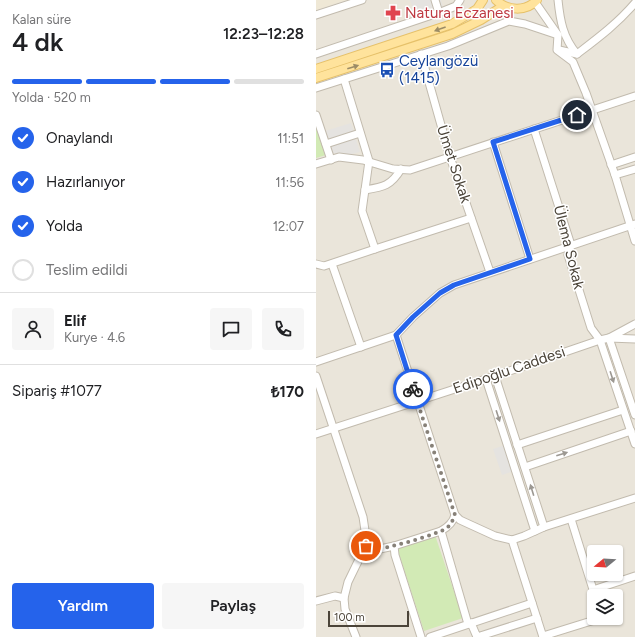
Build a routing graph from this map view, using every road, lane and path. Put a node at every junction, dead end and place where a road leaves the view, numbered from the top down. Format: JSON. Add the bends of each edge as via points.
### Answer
{"nodes":[{"id":1,"x":362,"y":0,"type":"edge"},
{"id":2,"x":435,"y":0,"type":"edge"},
{"id":3,"x":460,"y":0,"type":"edge"},
{"id":4,"x":482,"y":0,"type":"edge"},
{"id":5,"x":496,"y":0,"type":"edge"},
{"id":6,"x":558,"y":0,"type":"edge"},
{"id":7,"x":536,"y":1,"type":"edge"},
{"id":8,"x":635,"y":3,"type":"edge"},
{"id":9,"x":503,"y":6,"type":"junction"},
{"id":10,"x":440,"y":13,"type":"junction"},
{"id":11,"x":316,"y":15,"type":"edge"},
{"id":12,"x":558,"y":35,"type":"junction"},
{"id":13,"x":557,"y":50,"type":"junction"},
{"id":14,"x":316,"y":54,"type":"edge"},
{"id":15,"x":421,"y":54,"type":"junction"},
{"id":16,"x":577,"y":54,"type":"junction"},
{"id":17,"x":316,"y":70,"type":"edge"},
{"id":18,"x":316,"y":78,"type":"edge"},
{"id":19,"x":344,"y":79,"type":"junction"},
{"id":20,"x":316,"y":88,"type":"edge"},
{"id":21,"x":635,"y":96,"type":"edge"},
{"id":22,"x":592,"y":110,"type":"junction"},
{"id":23,"x":316,"y":115,"type":"edge"},
{"id":24,"x":534,"y":129,"type":"junction"},
{"id":25,"x":360,"y":133,"type":"junction"},
{"id":26,"x":493,"y":142,"type":"junction"},
{"id":27,"x":326,"y":144,"type":"junction"},
{"id":28,"x":450,"y":157,"type":"junction"},
{"id":29,"x":635,"y":157,"type":"edge"},
{"id":30,"x":331,"y":160,"type":"junction"},
{"id":31,"x":369,"y":161,"type":"junction"},
{"id":32,"x":316,"y":164,"type":"edge"},
{"id":33,"x":611,"y":165,"type":"junction"},
{"id":34,"x":401,"y":169,"type":"junction"},
{"id":35,"x":635,"y":169,"type":"edge"},
{"id":36,"x":615,"y":175,"type":"junction"},
{"id":37,"x":365,"y":190,"type":"junction"},
{"id":38,"x":471,"y":218,"type":"junction"},
{"id":39,"x":633,"y":225,"type":"edge"},
{"id":40,"x":635,"y":241,"type":"edge"},
{"id":41,"x":571,"y":245,"type":"junction"},
{"id":42,"x":375,"y":249,"type":"junction"},
{"id":43,"x":316,"y":259,"type":"edge"},
{"id":44,"x":530,"y":259,"type":"junction"},
{"id":45,"x":316,"y":264,"type":"edge"},
{"id":46,"x":332,"y":264,"type":"junction"},
{"id":47,"x":324,"y":266,"type":"junction"},
{"id":48,"x":490,"y":272,"type":"junction"},
{"id":49,"x":635,"y":324,"type":"edge"},
{"id":50,"x":396,"y":335,"type":"junction"},
{"id":51,"x":609,"y":338,"type":"junction"},
{"id":52,"x":635,"y":339,"type":"edge"},
{"id":53,"x":600,"y":340,"type":"junction"},
{"id":54,"x":360,"y":347,"type":"junction"},
{"id":55,"x":316,"y":362,"type":"edge"},
{"id":56,"x":316,"y":376,"type":"edge"},
{"id":57,"x":495,"y":376,"type":"junction"},
{"id":58,"x":486,"y":379,"type":"junction"},
{"id":59,"x":417,"y":401,"type":"junction"},
{"id":60,"x":623,"y":410,"type":"junction"},
{"id":61,"x":635,"y":415,"type":"edge"},
{"id":62,"x":333,"y":428,"type":"junction"},
{"id":63,"x":630,"y":431,"type":"junction"},
{"id":64,"x":316,"y":434,"type":"edge"},
{"id":65,"x":635,"y":444,"type":"edge"},
{"id":66,"x":517,"y":445,"type":"junction"},
{"id":67,"x":525,"y":467,"type":"junction"},
{"id":68,"x":635,"y":498,"type":"edge"},
{"id":69,"x":455,"y":515,"type":"junction"},
{"id":70,"x":571,"y":519,"type":"junction"},
{"id":71,"x":544,"y":527,"type":"junction"},
{"id":72,"x":441,"y":531,"type":"junction"},
{"id":73,"x":535,"y":531,"type":"junction"},
{"id":74,"x":512,"y":540,"type":"junction"},
{"id":75,"x":366,"y":546,"type":"junction"},
{"id":76,"x":394,"y":546,"type":"junction"},
{"id":77,"x":635,"y":576,"type":"edge"},
{"id":78,"x":593,"y":589,"type":"edge"},
{"id":79,"x":604,"y":589,"type":"edge"},
{"id":80,"x":344,"y":598,"type":"junction"},
{"id":81,"x":316,"y":601,"type":"edge"},
{"id":82,"x":532,"y":603,"type":"junction"},
{"id":83,"x":536,"y":618,"type":"junction"},
{"id":84,"x":587,"y":622,"type":"edge"},
{"id":85,"x":470,"y":624,"type":"junction"},
{"id":86,"x":454,"y":629,"type":"junction"},
{"id":87,"x":443,"y":635,"type":"edge"},
{"id":88,"x":543,"y":636,"type":"edge"},
{"id":89,"x":356,"y":637,"type":"edge"},
{"id":90,"x":421,"y":637,"type":"edge"},
{"id":91,"x":430,"y":637,"type":"edge"},
{"id":92,"x":457,"y":637,"type":"edge"}],
"edges":[{"from":1,"to":11,"type":"street"},
{"from":2,"to":10,"type":"street"},
{"from":3,"to":10,"type":"street","via":[[456,6]]},
{"from":4,"to":17,"type":"main road","one_way":true,"via":[[477,9],[452,24]]},
{"from":5,"to":9,"type":"main road"},
{"from":6,"to":16,"type":"street","via":[[561,25],[570,46]]},
{"from":7,"to":9,"type":"main road","via":[[520,9]]},
{"from":7,"to":12,"type":"street"},
{"from":8,"to":16,"type":"street","via":[[614,25]]},
{"from":18,"to":9,"type":"main road","one_way":true,"via":[[452,34]]},
{"from":10,"to":14,"type":"street"},
{"from":12,"to":13,"type":"street"},
{"from":12,"to":15,"type":"street","via":[[509,21]]},
{"from":13,"to":16,"type":"street"},
{"from":13,"to":22,"type":"street","via":[[573,62]]},
{"from":15,"to":19,"type":"street"},
{"from":15,"to":28,"type":"street","name":"Ümet Sokak"},
{"from":19,"to":20,"type":"street"},
{"from":19,"to":25,"type":"street"},
{"from":21,"to":22,"type":"street"},
{"from":22,"to":24,"type":"street"},
{"from":22,"to":33,"type":"street"},
{"from":23,"to":27,"type":"street"},
{"from":24,"to":26,"type":"street"},
{"from":24,"to":41,"type":"street","name":"Ülema Sokak"},
{"from":25,"to":27,"type":"street"},
{"from":25,"to":31,"type":"street"},
{"from":26,"to":28,"type":"street"},
{"from":26,"to":44,"type":"street"},
{"from":27,"to":30,"type":"street"},
{"from":28,"to":34,"type":"street","via":[[410,170]]},
{"from":28,"to":38,"type":"street","name":"Ümet Sokak"},
{"from":29,"to":33,"type":"street"},
{"from":30,"to":31,"type":"street","via":[[339,157]]},
{"from":30,"to":32,"type":"street"},
{"from":31,"to":34,"type":"street"},
{"from":31,"to":37,"type":"street"},
{"from":33,"to":36,"type":"street"},
{"from":34,"to":37,"type":"street","via":[[389,184]]},
{"from":35,"to":36,"type":"street"},
{"from":36,"to":39,"type":"street"},
{"from":37,"to":42,"type":"street","via":[[362,211]]},
{"from":38,"to":42,"type":"street"},
{"from":38,"to":48,"type":"street","name":"Ümet Sokak"},
{"from":39,"to":40,"type":"street"},
{"from":39,"to":41,"type":"street"},
{"from":41,"to":44,"type":"street"},
{"from":41,"to":53,"type":"street","name":"Ülema Sokak","via":[[568,255],[591,328]]},
{"from":42,"to":46,"type":"street"},
{"from":43,"to":47,"type":"street"},
{"from":44,"to":48,"type":"street"},
{"from":45,"to":47,"type":"street"},
{"from":46,"to":47,"type":"street"},
{"from":46,"to":54,"type":"street"},
{"from":48,"to":50,"type":"street","via":[[440,293]]},
{"from":49,"to":51,"type":"street"},
{"from":50,"to":54,"type":"street"},
{"from":50,"to":59,"type":"street"},
{"from":51,"to":52,"type":"street","name":"Edipoğlu Caddesi"},
{"from":51,"to":53,"type":"street","name":"Edipoğlu Caddesi"},
{"from":51,"to":61,"type":"street"},
{"from":53,"to":57,"type":"street","name":"Edipoğlu Caddesi"},
{"from":53,"to":60,"type":"street","name":"Ülema Sokak","one_way":true},
{"from":54,"to":55,"type":"street"},
{"from":56,"to":62,"type":"street"},
{"from":57,"to":58,"type":"street","name":"Edipoğlu Caddesi"},
{"from":57,"to":66,"type":"street"},
{"from":58,"to":59,"type":"street","name":"Edipoğlu Caddesi"},
{"from":58,"to":73,"type":"street","one_way":true},
{"from":59,"to":62,"type":"street","name":"Edipoğlu Caddesi"},
{"from":59,"to":69,"type":"street"},
{"from":60,"to":63,"type":"street","name":"Ülema Sokak"},
{"from":60,"to":66,"type":"street"},
{"from":62,"to":64,"type":"street","name":"Edipoğlu Caddesi"},
{"from":62,"to":75,"type":"street","via":[[363,517]]},
{"from":63,"to":65,"type":"street","name":"Ülema Sokak"},
{"from":67,"to":63,"type":"street","one_way":true},
{"from":66,"to":67,"type":"street"},
{"from":71,"to":67,"type":"street","one_way":true},
{"from":68,"to":70,"type":"street"},
{"from":69,"to":72,"type":"street","via":[[448,527]]},
{"from":69,"to":74,"type":"street","via":[[460,520],[495,536]]},
{"from":70,"to":71,"type":"street"},
{"from":70,"to":78,"type":"street"},
{"from":71,"to":73,"type":"street"},
{"from":72,"to":76,"type":"street"},
{"from":72,"to":85,"type":"street"},
{"from":73,"to":74,"type":"street"},
{"from":74,"to":82,"type":"street"},
{"from":75,"to":76,"type":"street"},
{"from":75,"to":80,"type":"street","via":[[348,582]]},
{"from":76,"to":90,"type":"street"},
{"from":77,"to":79,"type":"street"},
{"from":80,"to":81,"type":"street","via":[[335,596]]},
{"from":80,"to":89,"type":"street","via":[[345,609]]},
{"from":82,"to":83,"type":"street"},
{"from":82,"to":85,"type":"street"},
{"from":83,"to":85,"type":"street","via":[[476,637]]},
{"from":83,"to":88,"type":"street"},
{"from":84,"to":88,"type":"street"},
{"from":85,"to":86,"type":"street"},
{"from":86,"to":87,"type":"street"},
{"from":86,"to":92,"type":"street"},
{"from":87,"to":91,"type":"street"}]}
